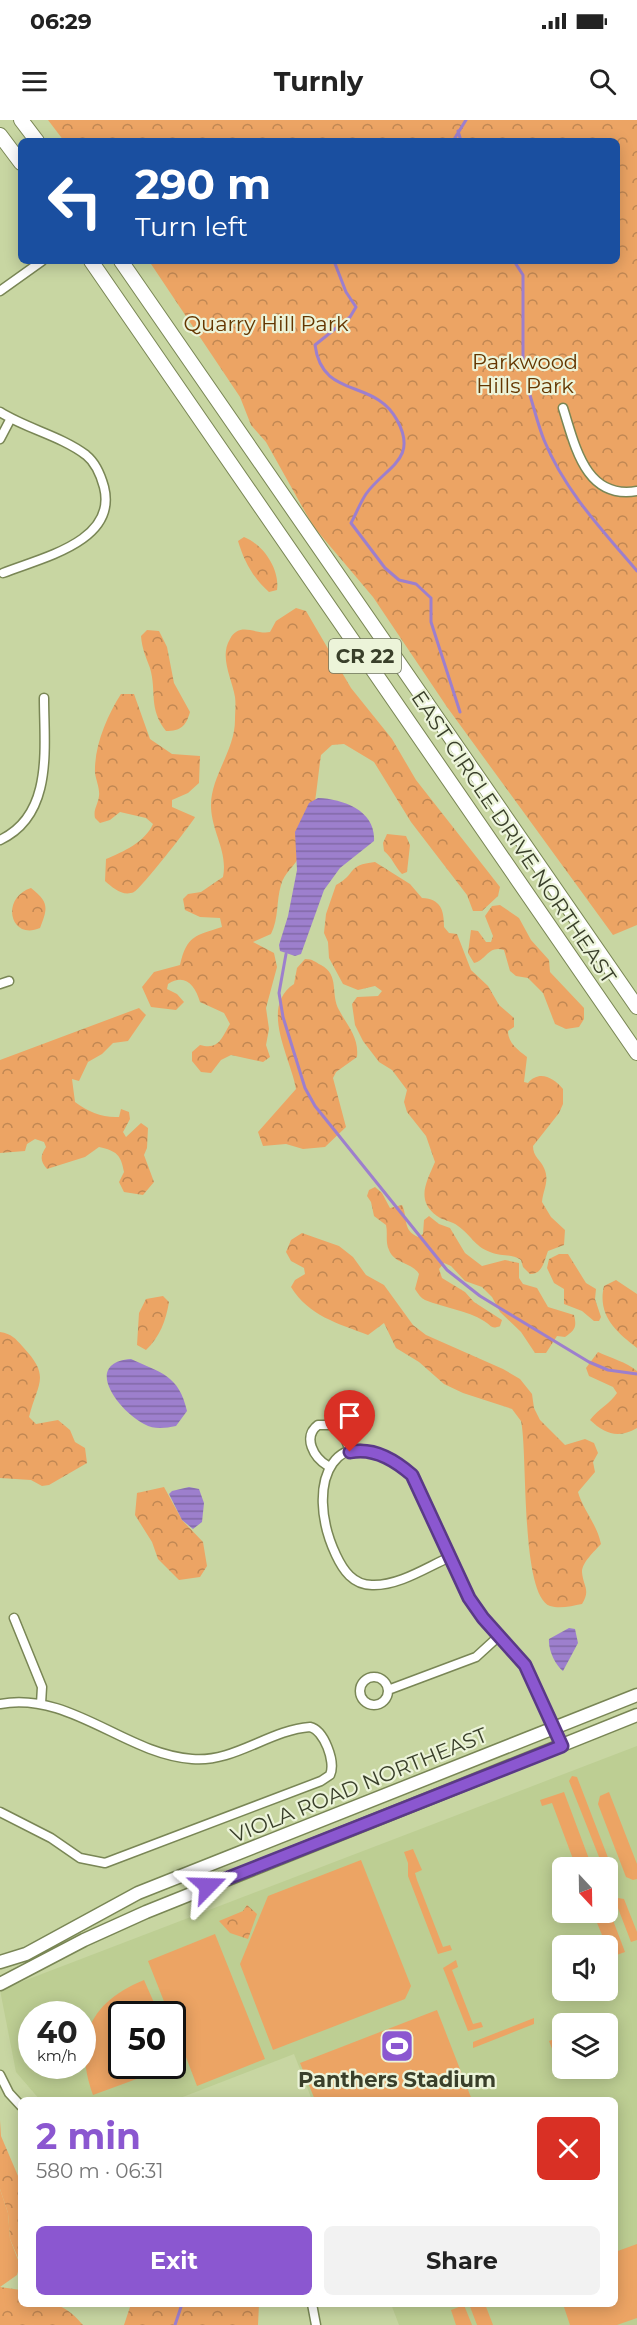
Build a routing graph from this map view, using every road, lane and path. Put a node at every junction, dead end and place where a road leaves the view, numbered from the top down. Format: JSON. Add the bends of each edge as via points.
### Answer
{"nodes":[{"id":1,"x":21,"y":120,"type":"edge"},
{"id":2,"x":0,"y":135,"type":"edge"},
{"id":3,"x":35,"y":138,"type":"edge"},
{"id":4,"x":18,"y":159,"type":"edge"},
{"id":5,"x":38,"y":264,"type":"edge"},
{"id":6,"x":93,"y":264,"type":"edge"},
{"id":7,"x":124,"y":264,"type":"edge"},
{"id":8,"x":0,"y":291,"type":"edge"},
{"id":9,"x":563,"y":408,"type":"dead end"},
{"id":10,"x":0,"y":412,"type":"edge"},
{"id":11,"x":11,"y":418,"type":"junction"},
{"id":12,"x":0,"y":439,"type":"edge"},
{"id":13,"x":637,"y":491,"type":"edge"},
{"id":14,"x":3,"y":573,"type":"dead end"},
{"id":15,"x":44,"y":698,"type":"dead end"},
{"id":16,"x":0,"y":840,"type":"edge"},
{"id":17,"x":637,"y":1007,"type":"edge"},
{"id":18,"x":637,"y":1053,"type":"edge"},
{"id":19,"x":350,"y":1452,"type":"junction"},
{"id":20,"x":328,"y":1466,"type":"junction"},
{"id":21,"x":450,"y":1557,"type":"junction"},
{"id":22,"x":14,"y":1618,"type":"dead end"},
{"id":23,"x":499,"y":1636,"type":"junction"},
{"id":24,"x":388,"y":1690,"type":"dead end"},
{"id":25,"x":637,"y":1695,"type":"edge"},
{"id":26,"x":0,"y":1704,"type":"edge"},
{"id":27,"x":41,"y":1704,"type":"junction"},
{"id":28,"x":637,"y":1715,"type":"edge"},
{"id":29,"x":555,"y":1729,"type":"junction"},
{"id":30,"x":562,"y":1746,"type":"junction"},
{"id":31,"x":0,"y":1812,"type":"edge"},
{"id":32,"x":0,"y":1962,"type":"edge"},
{"id":33,"x":0,"y":1984,"type":"edge"},
{"id":34,"x":0,"y":2075,"type":"edge"},
{"id":35,"x":18,"y":2102,"type":"edge"},
{"id":36,"x":313,"y":2307,"type":"edge"},
{"id":37,"x":316,"y":2325,"type":"edge"}],
"edges":[{"from":1,"to":3,"type":"main road"},
{"from":2,"to":4,"type":"main road"},
{"from":5,"to":8,"type":"street"},
{"from":6,"to":18,"type":"main road","name":"EAST CIRCLE DRIVE NORTHEAST","number":"CR 22"},
{"from":7,"to":17,"type":"main road","name":"EAST CIRCLE DRIVE NORTHEAST","number":"CR 22"},
{"from":9,"to":13,"type":"street","via":[[584,468],[615,490]]},
{"from":10,"to":11,"type":"street"},
{"from":11,"to":12,"type":"street"},
{"from":11,"to":14,"type":"street","via":[[88,456],[101,474],[106,493],[102,519],[88,536]]},
{"from":15,"to":16,"type":"street","via":[[44,771],[38,796],[26,819]]},
{"from":19,"to":20,"type":"street"},
{"from":19,"to":20,"type":"street","via":[[344,1435],[334,1425],[318,1425],[310,1443]]},
{"from":19,"to":21,"type":"street","via":[[373,1452],[412,1475]]},
{"from":20,"to":21,"type":"street","via":[[323,1478],[322,1517],[344,1572],[371,1586],[402,1579]]},
{"from":21,"to":23,"type":"street","via":[[469,1598]]},
{"from":22,"to":27,"type":"street","via":[[42,1687]]},
{"from":23,"to":24,"type":"street","via":[[484,1652],[460,1665]]},
{"from":23,"to":29,"type":"street","via":[[525,1665]]},
{"from":25,"to":29,"type":"main road","name":"VIOLA ROAD NORTHEAST"},
{"from":26,"to":27,"type":"street"},
{"from":27,"to":31,"type":"street","via":[[152,1748],[192,1759],[219,1757],[300,1728],[314,1727],[322,1736],[333,1769],[321,1781],[105,1863],[80,1858]]},
{"from":28,"to":30,"type":"main road","name":"VIOLA ROAD NORTHEAST"},
{"from":29,"to":30,"type":"street"},
{"from":29,"to":32,"type":"main road","name":"VIOLA ROAD NORTHEAST","via":[[138,1893],[26,1954]]},
{"from":30,"to":33,"type":"main road","name":"VIOLA ROAD NORTHEAST","via":[[146,1912]]},
{"from":34,"to":35,"type":"street"},
{"from":36,"to":37,"type":"street"}]}
